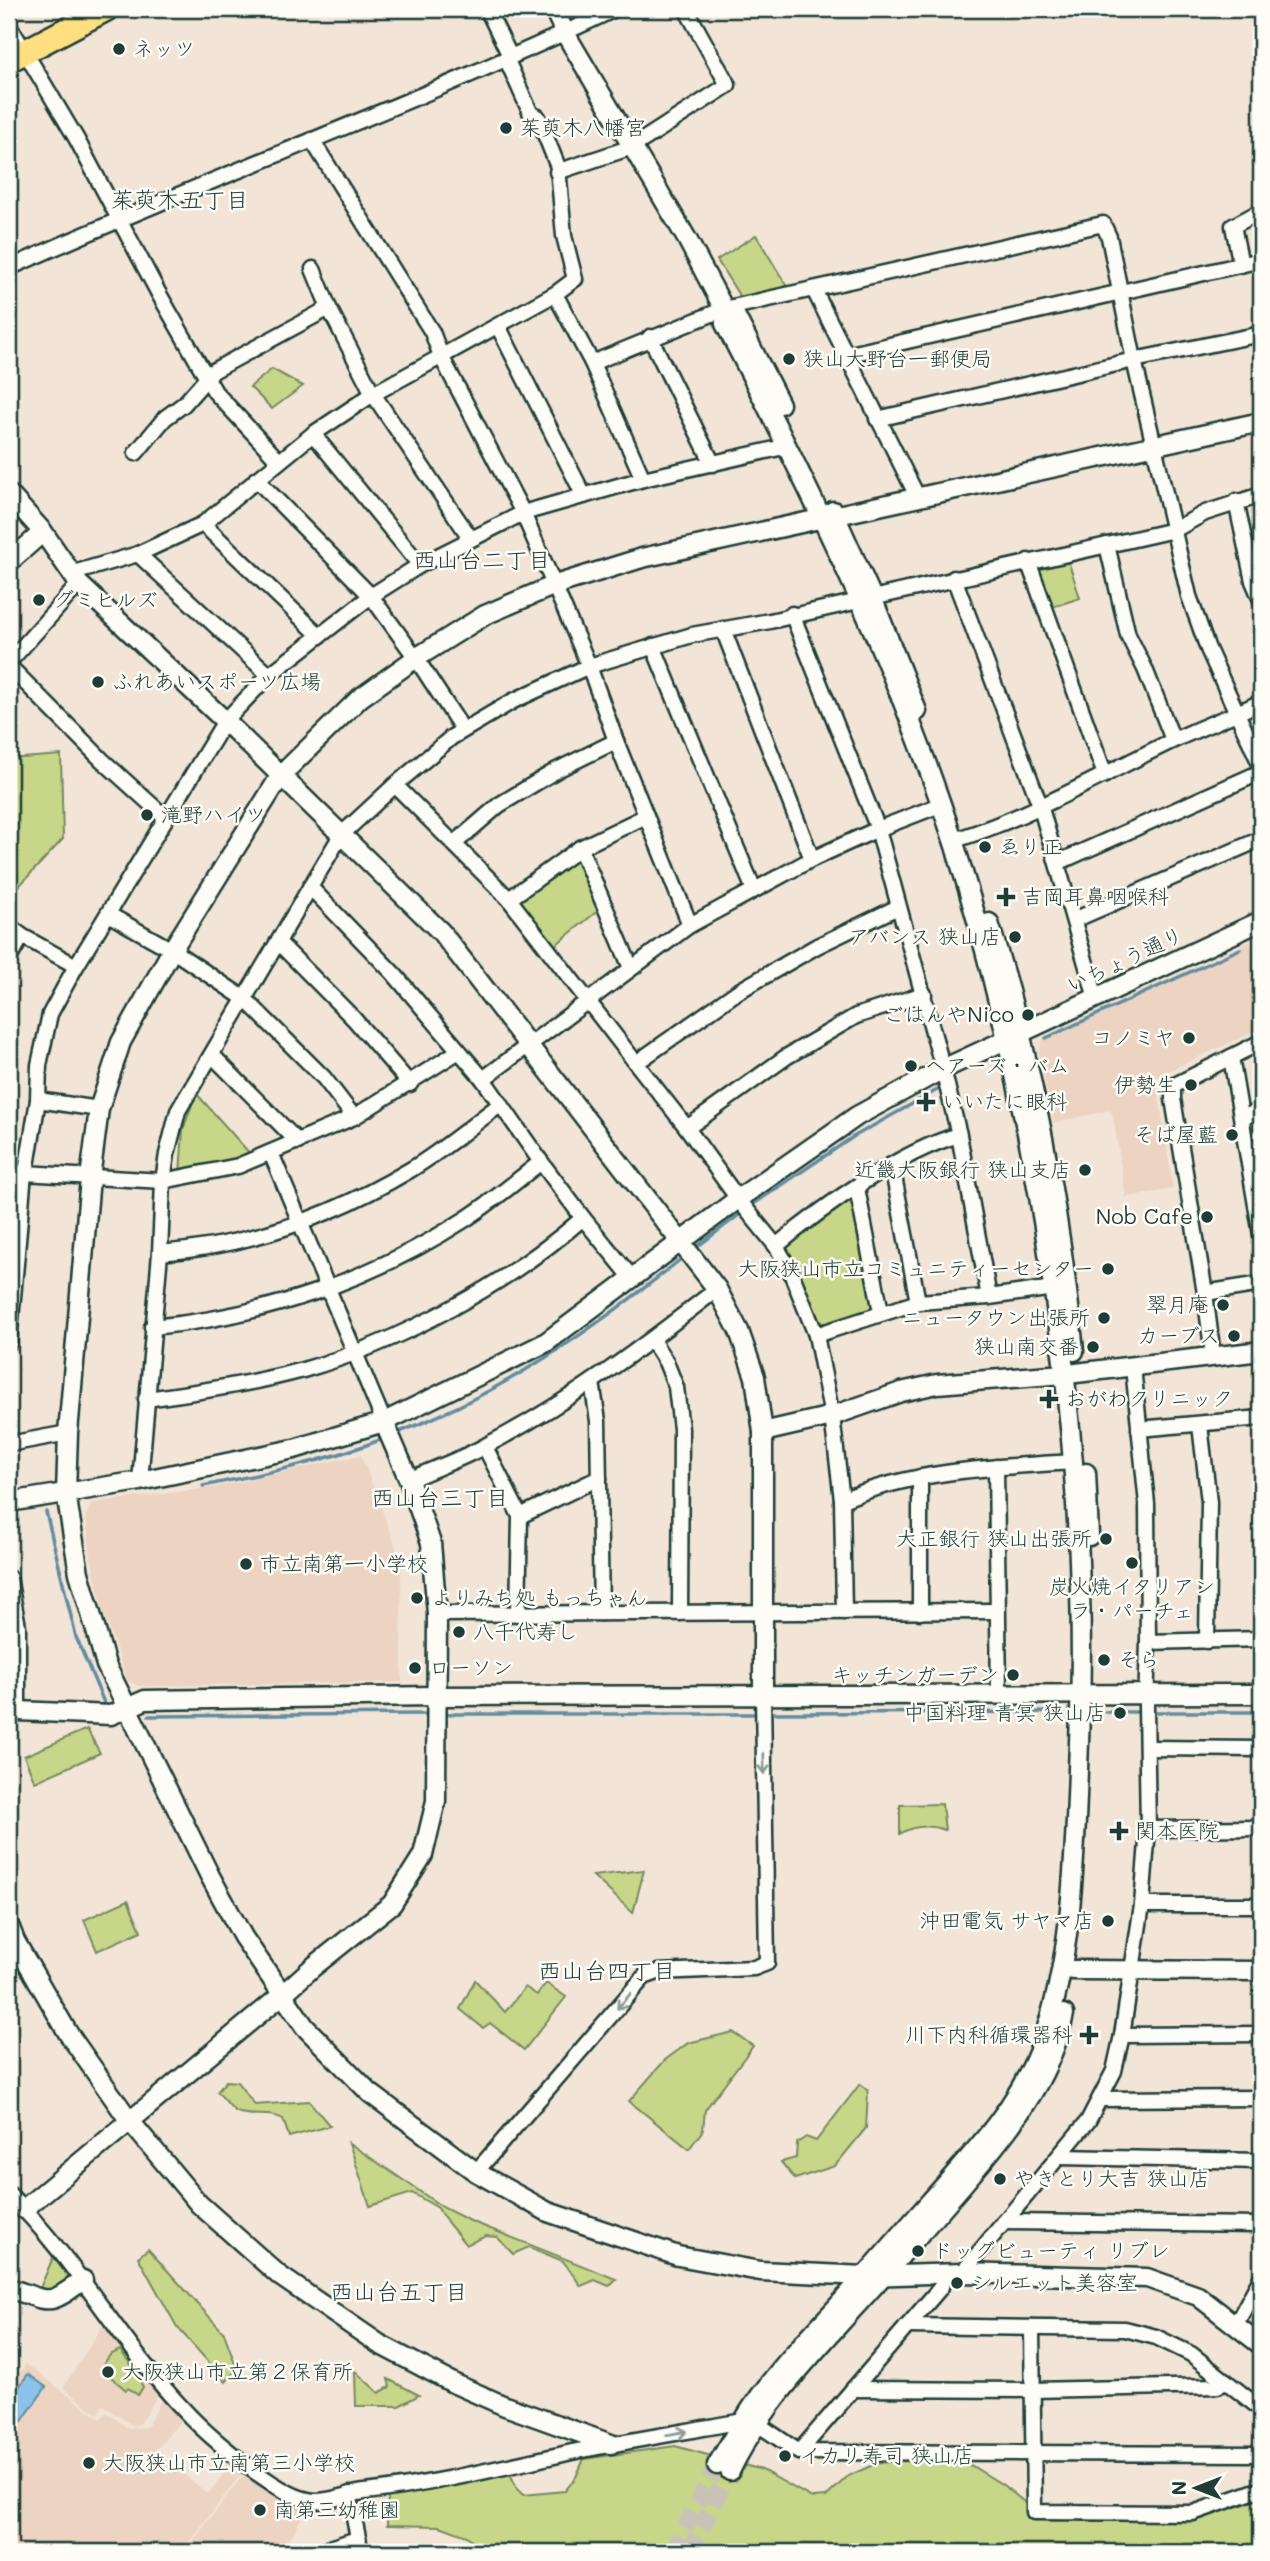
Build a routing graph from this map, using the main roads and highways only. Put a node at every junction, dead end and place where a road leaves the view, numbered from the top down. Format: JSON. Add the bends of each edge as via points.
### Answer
{"nodes":[{"id":1,"x":106,"y":9,"type":"edge"},
{"id":2,"x":16,"y":56,"type":"edge"}],
"edges":[{"from":1,"to":2,"type":"highway"}]}
